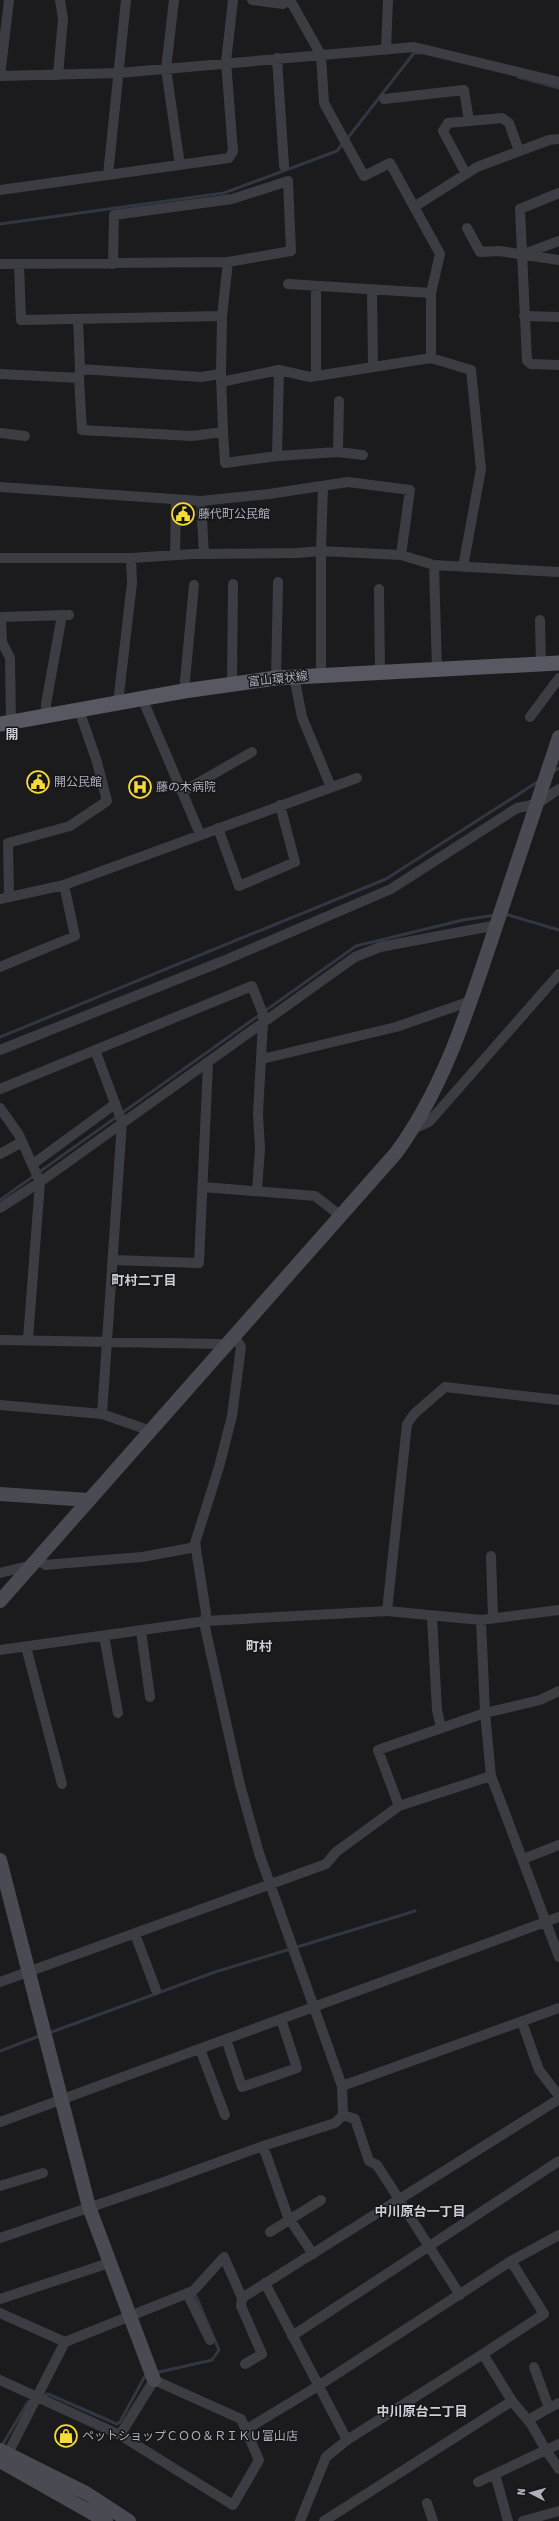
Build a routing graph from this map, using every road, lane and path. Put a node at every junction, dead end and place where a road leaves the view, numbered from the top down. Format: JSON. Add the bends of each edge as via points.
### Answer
{"nodes":[{"id":1,"x":9,"y":0,"type":"edge"},
{"id":2,"x":60,"y":0,"type":"edge"},
{"id":3,"x":126,"y":0,"type":"edge"},
{"id":4,"x":174,"y":0,"type":"edge"},
{"id":5,"x":233,"y":0,"type":"edge"},
{"id":6,"x":252,"y":0,"type":"edge"},
{"id":7,"x":388,"y":0,"type":"edge"},
{"id":8,"x":386,"y":50,"type":"junction"},
{"id":9,"x":321,"y":55,"type":"junction"},
{"id":10,"x":277,"y":58,"type":"junction"},
{"id":11,"x":226,"y":62,"type":"junction"},
{"id":12,"x":166,"y":69,"type":"junction"},
{"id":13,"x":119,"y":72,"type":"junction"},
{"id":14,"x":58,"y":75,"type":"junction"},
{"id":15,"x":0,"y":76,"type":"edge"},
{"id":16,"x":559,"y":82,"type":"edge"},
{"id":17,"x":384,"y":100,"type":"dead end"},
{"id":18,"x":469,"y":121,"type":"junction"},
{"id":19,"x":559,"y":139,"type":"edge"},
{"id":20,"x":519,"y":151,"type":"junction"},
{"id":21,"x":180,"y":165,"type":"junction"},
{"id":22,"x":284,"y":166,"type":"dead end"},
{"id":23,"x":466,"y":174,"type":"junction"},
{"id":24,"x":108,"y":175,"type":"junction"},
{"id":25,"x":0,"y":190,"type":"edge"},
{"id":26,"x":559,"y":193,"type":"edge"},
{"id":27,"x":414,"y":207,"type":"junction"},
{"id":28,"x":467,"y":228,"type":"dead end"},
{"id":29,"x":559,"y":241,"type":"edge"},
{"id":30,"x":522,"y":255,"type":"junction"},
{"id":31,"x":559,"y":260,"type":"edge"},
{"id":32,"x":228,"y":262,"type":"junction"},
{"id":33,"x":0,"y":264,"type":"edge"},
{"id":34,"x":19,"y":264,"type":"junction"},
{"id":35,"x":113,"y":264,"type":"junction"},
{"id":36,"x":288,"y":284,"type":"dead end"},
{"id":37,"x":316,"y":286,"type":"junction"},
{"id":38,"x":372,"y":289,"type":"junction"},
{"id":39,"x":431,"y":293,"type":"junction"},
{"id":40,"x":222,"y":316,"type":"junction"},
{"id":41,"x":524,"y":316,"type":"junction"},
{"id":42,"x":559,"y":317,"type":"edge"},
{"id":43,"x":78,"y":319,"type":"junction"},
{"id":44,"x":431,"y":358,"type":"junction"},
{"id":45,"x":559,"y":365,"type":"edge"},
{"id":46,"x":373,"y":366,"type":"junction"},
{"id":47,"x":279,"y":370,"type":"junction"},
{"id":48,"x":0,"y":374,"type":"edge"},
{"id":49,"x":80,"y":374,"type":"junction"},
{"id":50,"x":316,"y":376,"type":"junction"},
{"id":51,"x":221,"y":378,"type":"junction"},
{"id":52,"x":339,"y":401,"type":"dead end"},
{"id":53,"x":223,"y":432,"type":"junction"},
{"id":54,"x":0,"y":433,"type":"edge"},
{"id":55,"x":25,"y":436,"type":"dead end"},
{"id":56,"x":338,"y":452,"type":"junction"},
{"id":57,"x":363,"y":454,"type":"dead end"},
{"id":58,"x":277,"y":456,"type":"junction"},
{"id":59,"x":323,"y":486,"type":"junction"},
{"id":60,"x":0,"y":487,"type":"edge"},
{"id":61,"x":176,"y":501,"type":"junction"},
{"id":62,"x":201,"y":501,"type":"junction"},
{"id":63,"x":320,"y":551,"type":"junction"},
{"id":64,"x":204,"y":554,"type":"junction"},
{"id":65,"x":175,"y":555,"type":"junction"},
{"id":66,"x":401,"y":555,"type":"junction"},
{"id":67,"x":0,"y":558,"type":"edge"},
{"id":68,"x":131,"y":558,"type":"junction"},
{"id":69,"x":434,"y":565,"type":"junction"},
{"id":70,"x":463,"y":567,"type":"junction"},
{"id":71,"x":559,"y":572,"type":"edge"},
{"id":72,"x":278,"y":582,"type":"dead end"},
{"id":73,"x":233,"y":584,"type":"dead end"},
{"id":74,"x":194,"y":585,"type":"dead end"},
{"id":75,"x":379,"y":589,"type":"dead end"},
{"id":76,"x":540,"y":620,"type":"dead end"},
{"id":77,"x":541,"y":664,"type":"junction"},
{"id":78,"x":559,"y":664,"type":"edge"},
{"id":79,"x":437,"y":670,"type":"junction"},
{"id":80,"x":380,"y":672,"type":"junction"},
{"id":81,"x":321,"y":675,"type":"junction"},
{"id":82,"x":294,"y":676,"type":"junction"},
{"id":83,"x":276,"y":678,"type":"junction"},
{"id":84,"x":559,"y":678,"type":"edge"},
{"id":85,"x":232,"y":683,"type":"junction"},
{"id":86,"x":184,"y":691,"type":"junction"},
{"id":87,"x":142,"y":698,"type":"junction"},
{"id":88,"x":118,"y":703,"type":"junction"},
{"id":89,"x":78,"y":710,"type":"junction"},
{"id":90,"x":46,"y":715,"type":"junction"},
{"id":91,"x":530,"y":717,"type":"dead end"},
{"id":92,"x":6,"y":723,"type":"edge"},
{"id":93,"x":559,"y":737,"type":"edge"},
{"id":94,"x":252,"y":752,"type":"dead end"},
{"id":95,"x":357,"y":778,"type":"dead end"},
{"id":96,"x":331,"y":787,"type":"junction"},
{"id":97,"x":559,"y":789,"type":"edge"},
{"id":98,"x":182,"y":792,"type":"junction"},
{"id":99,"x":536,"y":804,"type":"junction"},
{"id":100,"x":280,"y":805,"type":"junction"},
{"id":101,"x":218,"y":828,"type":"junction"},
{"id":102,"x":200,"y":834,"type":"junction"},
{"id":103,"x":64,"y":885,"type":"junction"},
{"id":104,"x":5,"y":898,"type":"edge"},
{"id":105,"x":497,"y":925,"type":"junction"},
{"id":106,"x":0,"y":967,"type":"edge"},
{"id":107,"x":559,"y":974,"type":"edge"},
{"id":108,"x":471,"y":1001,"type":"junction"},
{"id":109,"x":263,"y":1022,"type":"junction"},
{"id":110,"x":0,"y":1050,"type":"edge"},
{"id":111,"x":95,"y":1050,"type":"junction"},
{"id":112,"x":262,"y":1059,"type":"junction"},
{"id":113,"x":208,"y":1063,"type":"junction"},
{"id":114,"x":0,"y":1089,"type":"edge"},
{"id":115,"x":115,"y":1104,"type":"junction"},
{"id":116,"x":0,"y":1108,"type":"edge"},
{"id":117,"x":122,"y":1122,"type":"junction"},
{"id":118,"x":413,"y":1129,"type":"junction"},
{"id":119,"x":22,"y":1142,"type":"junction"},
{"id":120,"x":0,"y":1154,"type":"edge"},
{"id":121,"x":33,"y":1164,"type":"junction"},
{"id":122,"x":40,"y":1182,"type":"junction"},
{"id":123,"x":203,"y":1187,"type":"junction"},
{"id":124,"x":257,"y":1190,"type":"junction"},
{"id":125,"x":0,"y":1208,"type":"edge"},
{"id":126,"x":341,"y":1216,"type":"junction"},
{"id":127,"x":113,"y":1260,"type":"junction"},
{"id":128,"x":28,"y":1339,"type":"junction"},
{"id":129,"x":0,"y":1340,"type":"edge"},
{"id":130,"x":107,"y":1341,"type":"junction"},
{"id":131,"x":231,"y":1342,"type":"junction"},
{"id":132,"x":559,"y":1400,"type":"edge"},
{"id":133,"x":0,"y":1405,"type":"edge"},
{"id":134,"x":102,"y":1414,"type":"junction"},
{"id":135,"x":151,"y":1431,"type":"junction"},
{"id":136,"x":0,"y":1494,"type":"edge"},
{"id":137,"x":88,"y":1500,"type":"junction"},
{"id":138,"x":196,"y":1547,"type":"junction"},
{"id":139,"x":491,"y":1556,"type":"dead end"},
{"id":140,"x":35,"y":1562,"type":"junction"},
{"id":141,"x":0,"y":1573,"type":"edge"},
{"id":142,"x":0,"y":1601,"type":"edge"},
{"id":143,"x":559,"y":1610,"type":"edge"},
{"id":144,"x":387,"y":1611,"type":"junction"},
{"id":145,"x":432,"y":1617,"type":"junction"},
{"id":146,"x":493,"y":1618,"type":"junction"},
{"id":147,"x":481,"y":1620,"type":"junction"},
{"id":148,"x":206,"y":1621,"type":"junction"},
{"id":149,"x":140,"y":1631,"type":"junction"},
{"id":150,"x":104,"y":1636,"type":"junction"},
{"id":151,"x":26,"y":1647,"type":"junction"},
{"id":152,"x":0,"y":1650,"type":"edge"},
{"id":153,"x":559,"y":1691,"type":"edge"},
{"id":154,"x":150,"y":1697,"type":"dead end"},
{"id":155,"x":118,"y":1713,"type":"dead end"},
{"id":156,"x":485,"y":1713,"type":"junction"},
{"id":157,"x":442,"y":1728,"type":"junction"},
{"id":158,"x":491,"y":1776,"type":"junction"},
{"id":159,"x":62,"y":1784,"type":"dead end"},
{"id":160,"x":399,"y":1806,"type":"junction"},
{"id":161,"x":559,"y":1845,"type":"edge"},
{"id":162,"x":523,"y":1859,"type":"junction"},
{"id":163,"x":0,"y":1860,"type":"edge"},
{"id":164,"x":270,"y":1885,"type":"junction"},
{"id":165,"x":4,"y":1895,"type":"edge"},
{"id":166,"x":559,"y":1917,"type":"edge"},
{"id":167,"x":546,"y":1922,"type":"junction"},
{"id":168,"x":135,"y":1934,"type":"junction"},
{"id":169,"x":559,"y":1957,"type":"edge"},
{"id":170,"x":28,"y":1972,"type":"junction"},
{"id":171,"x":0,"y":1982,"type":"edge"},
{"id":172,"x":156,"y":1990,"type":"dead end"},
{"id":173,"x":314,"y":2006,"type":"junction"},
{"id":174,"x":559,"y":2008,"type":"edge"},
{"id":175,"x":281,"y":2019,"type":"junction"},
{"id":176,"x":522,"y":2022,"type":"junction"},
{"id":177,"x":226,"y":2039,"type":"junction"},
{"id":178,"x":200,"y":2049,"type":"junction"},
{"id":179,"x":342,"y":2086,"type":"junction"},
{"id":180,"x":559,"y":2096,"type":"edge"},
{"id":181,"x":559,"y":2099,"type":"edge"},
{"id":182,"x":60,"y":2101,"type":"junction"},
{"id":183,"x":225,"y":2115,"type":"dead end"},
{"id":184,"x":343,"y":2115,"type":"junction"},
{"id":185,"x":0,"y":2122,"type":"edge"},
{"id":186,"x":263,"y":2146,"type":"junction"},
{"id":187,"x":559,"y":2161,"type":"edge"},
{"id":188,"x":43,"y":2173,"type":"dead end"},
{"id":189,"x":0,"y":2186,"type":"edge"},
{"id":190,"x":400,"y":2199,"type":"junction"},
{"id":191,"x":321,"y":2200,"type":"dead end"},
{"id":192,"x":89,"y":2207,"type":"junction"},
{"id":193,"x":290,"y":2219,"type":"junction"},
{"id":194,"x":270,"y":2232,"type":"dead end"},
{"id":195,"x":559,"y":2235,"type":"edge"},
{"id":196,"x":0,"y":2238,"type":"edge"},
{"id":197,"x":429,"y":2246,"type":"junction"},
{"id":198,"x":313,"y":2254,"type":"junction"},
{"id":199,"x":511,"y":2261,"type":"junction"},
{"id":200,"x":109,"y":2262,"type":"junction"},
{"id":201,"x":265,"y":2283,"type":"junction"},
{"id":202,"x":187,"y":2293,"type":"junction"},
{"id":203,"x":460,"y":2295,"type":"junction"},
{"id":204,"x":242,"y":2298,"type":"junction"},
{"id":205,"x":0,"y":2299,"type":"edge"},
{"id":206,"x":0,"y":2314,"type":"edge"},
{"id":207,"x":130,"y":2317,"type":"junction"},
{"id":208,"x":292,"y":2336,"type":"junction"},
{"id":209,"x":210,"y":2340,"type":"dead end"},
{"id":210,"x":65,"y":2342,"type":"junction"},
{"id":211,"x":483,"y":2354,"type":"junction"},
{"id":212,"x":245,"y":2364,"type":"dead end"},
{"id":213,"x":534,"y":2367,"type":"dead end"},
{"id":214,"x":0,"y":2380,"type":"edge"},
{"id":215,"x":154,"y":2380,"type":"junction"},
{"id":216,"x":318,"y":2386,"type":"junction"},
{"id":217,"x":39,"y":2397,"type":"junction"},
{"id":218,"x":512,"y":2400,"type":"junction"},
{"id":219,"x":559,"y":2403,"type":"edge"},
{"id":220,"x":549,"y":2408,"type":"junction"},
{"id":221,"x":528,"y":2420,"type":"junction"},
{"id":222,"x":247,"y":2429,"type":"junction"},
{"id":223,"x":120,"y":2435,"type":"junction"},
{"id":224,"x":347,"y":2440,"type":"junction"},
{"id":225,"x":559,"y":2444,"type":"edge"},
{"id":226,"x":546,"y":2450,"type":"junction"},
{"id":227,"x":2,"y":2459,"type":"edge"},
{"id":228,"x":559,"y":2469,"type":"edge"},
{"id":229,"x":495,"y":2474,"type":"junction"},
{"id":230,"x":478,"y":2482,"type":"dead end"},
{"id":231,"x":428,"y":2503,"type":"dead end"},
{"id":232,"x":559,"y":2511,"type":"edge"},
{"id":233,"x":106,"y":2521,"type":"edge"},
{"id":234,"x":129,"y":2521,"type":"edge"},
{"id":235,"x":300,"y":2521,"type":"edge"},
{"id":236,"x":324,"y":2521,"type":"edge"},
{"id":237,"x":433,"y":2521,"type":"edge"},
{"id":238,"x":508,"y":2521,"type":"edge"},
{"id":239,"x":523,"y":2521,"type":"edge"}],
"edges":[{"from":1,"to":15,"type":"street"},
{"from":2,"to":14,"type":"street","via":[[63,19]]},
{"from":3,"to":13,"type":"street"},
{"from":4,"to":12,"type":"street"},
{"from":5,"to":11,"type":"street"},
{"from":6,"to":9,"type":"street","via":[[283,4],[290,0]]},
{"from":7,"to":8,"type":"street"},
{"from":8,"to":9,"type":"street"},
{"from":8,"to":16,"type":"street","via":[[422,48]]},
{"from":9,"to":10,"type":"street"},
{"from":9,"to":27,"type":"street","via":[[324,103],[364,176],[390,163]]},
{"from":10,"to":11,"type":"street"},
{"from":10,"to":22,"type":"street"},
{"from":11,"to":12,"type":"street"},
{"from":11,"to":21,"type":"street","via":[[233,151],[229,158]]},
{"from":12,"to":13,"type":"street"},
{"from":12,"to":21,"type":"street"},
{"from":13,"to":14,"type":"street"},
{"from":13,"to":24,"type":"street"},
{"from":14,"to":15,"type":"street"},
{"from":17,"to":18,"type":"street","via":[[464,90]]},
{"from":18,"to":20,"type":"street","via":[[502,118],[509,123]]},
{"from":18,"to":23,"type":"street","via":[[448,123],[443,131]]},
{"from":19,"to":20,"type":"street"},
{"from":20,"to":23,"type":"street","via":[[477,167]]},
{"from":21,"to":24,"type":"street"},
{"from":23,"to":27,"type":"street"},
{"from":24,"to":25,"type":"street"},
{"from":26,"to":30,"type":"street","via":[[520,209]]},
{"from":27,"to":39,"type":"street","via":[[440,254]]},
{"from":28,"to":30,"type":"street","via":[[480,252],[499,251]]},
{"from":29,"to":30,"type":"street"},
{"from":30,"to":31,"type":"street"},
{"from":30,"to":41,"type":"street"},
{"from":32,"to":35,"type":"street"},
{"from":32,"to":35,"type":"street","via":[[291,250],[288,181],[232,198],[114,215]]},
{"from":32,"to":40,"type":"street"},
{"from":33,"to":34,"type":"street"},
{"from":34,"to":35,"type":"street"},
{"from":34,"to":43,"type":"street","via":[[21,320]]},
{"from":36,"to":37,"type":"street"},
{"from":37,"to":38,"type":"street"},
{"from":37,"to":50,"type":"street"},
{"from":38,"to":39,"type":"street"},
{"from":38,"to":46,"type":"street"},
{"from":39,"to":44,"type":"street"},
{"from":40,"to":43,"type":"street"},
{"from":40,"to":51,"type":"street"},
{"from":41,"to":42,"type":"street"},
{"from":41,"to":45,"type":"street","via":[[527,361],[531,364]]},
{"from":43,"to":49,"type":"street"},
{"from":44,"to":46,"type":"street"},
{"from":44,"to":70,"type":"street","via":[[471,370],[480,470]]},
{"from":46,"to":50,"type":"street"},
{"from":47,"to":50,"type":"street"},
{"from":47,"to":51,"type":"street"},
{"from":47,"to":58,"type":"street"},
{"from":48,"to":49,"type":"street"},
{"from":49,"to":51,"type":"street"},
{"from":49,"to":53,"type":"street","via":[[82,430],[192,436]]},
{"from":51,"to":53,"type":"street"},
{"from":52,"to":56,"type":"street"},
{"from":53,"to":58,"type":"street","via":[[225,463]]},
{"from":54,"to":55,"type":"street"},
{"from":56,"to":57,"type":"street"},
{"from":56,"to":58,"type":"street"},
{"from":59,"to":62,"type":"street"},
{"from":59,"to":63,"type":"street"},
{"from":59,"to":66,"type":"street","via":[[348,482],[410,490]]},
{"from":60,"to":61,"type":"street"},
{"from":61,"to":62,"type":"street"},
{"from":61,"to":65,"type":"street"},
{"from":62,"to":64,"type":"street"},
{"from":63,"to":64,"type":"street","via":[[297,554]]},
{"from":63,"to":66,"type":"street"},
{"from":63,"to":81,"type":"street"},
{"from":64,"to":65,"type":"street"},
{"from":65,"to":68,"type":"street"},
{"from":66,"to":69,"type":"street"},
{"from":67,"to":68,"type":"street"},
{"from":68,"to":88,"type":"street","via":[[132,583]]},
{"from":69,"to":70,"type":"street"},
{"from":69,"to":79,"type":"street"},
{"from":70,"to":71,"type":"street"},
{"from":72,"to":83,"type":"street"},
{"from":73,"to":85,"type":"street"},
{"from":74,"to":86,"type":"street"},
{"from":75,"to":80,"type":"street"},
{"from":76,"to":77,"type":"street"},
{"from":77,"to":78,"type":"main road","name":"富山環状線"},
{"from":77,"to":79,"type":"main road","name":"富山環状線"},
{"from":79,"to":80,"type":"main road","name":"富山環状線"},
{"from":80,"to":81,"type":"main road","name":"富山環状線"},
{"from":81,"to":82,"type":"main road","name":"富山環状線"},
{"from":82,"to":83,"type":"main road","name":"富山環状線"},
{"from":82,"to":96,"type":"street","via":[[302,717]]},
{"from":83,"to":85,"type":"main road","name":"富山環状線"},
{"from":84,"to":91,"type":"street"},
{"from":85,"to":86,"type":"main road","name":"富山環状線"},
{"from":86,"to":87,"type":"main road","name":"富山環状線"},
{"from":87,"to":88,"type":"main road","name":"富山環状線"},
{"from":87,"to":98,"type":"street"},
{"from":88,"to":89,"type":"main road","name":"富山環状線"},
{"from":89,"to":90,"type":"main road","name":"富山環状線"},
{"from":89,"to":104,"type":"street","via":[[97,762],[107,801],[70,826],[8,843]]},
{"from":90,"to":92,"type":"main road","name":"富山環状線"},
{"from":90,"to":92,"type":"street","via":[[46,704],[66,615],[1,617],[2,642],[10,658]]},
{"from":93,"to":99,"type":"street"},
{"from":94,"to":98,"type":"street"},
{"from":95,"to":96,"type":"street"},
{"from":96,"to":100,"type":"street"},
{"from":97,"to":99,"type":"street"},
{"from":98,"to":102,"type":"street"},
{"from":99,"to":105,"type":"street"},
{"from":99,"to":110,"type":"street","via":[[517,808],[391,889],[224,961]]},
{"from":100,"to":101,"type":"street"},
{"from":100,"to":101,"type":"street","via":[[294,862],[239,886]]},
{"from":101,"to":102,"type":"street"},
{"from":102,"to":103,"type":"street"},
{"from":103,"to":104,"type":"street"},
{"from":103,"to":106,"type":"street","via":[[75,936]]},
{"from":105,"to":108,"type":"street"},
{"from":105,"to":109,"type":"street","via":[[380,947],[355,957]]},
{"from":107,"to":118,"type":"street","via":[[429,1122]]},
{"from":108,"to":112,"type":"street","via":[[396,1027]]},
{"from":108,"to":118,"type":"street","via":[[444,1073]]},
{"from":109,"to":111,"type":"street","via":[[263,1014],[252,986]]},
{"from":109,"to":112,"type":"street"},
{"from":109,"to":113,"type":"street"},
{"from":111,"to":114,"type":"street"},
{"from":111,"to":115,"type":"street"},
{"from":112,"to":124,"type":"street"},
{"from":113,"to":117,"type":"street"},
{"from":113,"to":123,"type":"street"},
{"from":115,"to":117,"type":"street"},
{"from":115,"to":121,"type":"street"},
{"from":116,"to":119,"type":"street"},
{"from":117,"to":122,"type":"street"},
{"from":117,"to":127,"type":"street"},
{"from":118,"to":126,"type":"street"},
{"from":119,"to":120,"type":"street"},
{"from":119,"to":121,"type":"street"},
{"from":121,"to":122,"type":"street"},
{"from":122,"to":125,"type":"street"},
{"from":122,"to":128,"type":"street"},
{"from":123,"to":124,"type":"street"},
{"from":123,"to":127,"type":"street","via":[[199,1262]]},
{"from":124,"to":126,"type":"street","via":[[315,1196]]},
{"from":126,"to":131,"type":"street"},
{"from":127,"to":130,"type":"street"},
{"from":128,"to":129,"type":"street"},
{"from":128,"to":130,"type":"street"},
{"from":130,"to":131,"type":"street","via":[[223,1344]]},
{"from":130,"to":134,"type":"street"},
{"from":131,"to":135,"type":"street"},
{"from":131,"to":138,"type":"street","via":[[240,1347],[232,1416]]},
{"from":132,"to":144,"type":"street","via":[[445,1387],[414,1414],[407,1424]]},
{"from":133,"to":134,"type":"street"},
{"from":134,"to":135,"type":"street"},
{"from":135,"to":137,"type":"street"},
{"from":136,"to":137,"type":"street"},
{"from":137,"to":140,"type":"street"},
{"from":138,"to":140,"type":"street","via":[[142,1557],[46,1565]]},
{"from":138,"to":148,"type":"street"},
{"from":139,"to":146,"type":"street"},
{"from":140,"to":141,"type":"street"},
{"from":140,"to":142,"type":"street"},
{"from":143,"to":146,"type":"street"},
{"from":144,"to":145,"type":"street"},
{"from":144,"to":148,"type":"street"},
{"from":145,"to":147,"type":"street"},
{"from":145,"to":157,"type":"street","via":[[437,1710]]},
{"from":146,"to":147,"type":"street"},
{"from":147,"to":156,"type":"street"},
{"from":148,"to":149,"type":"street"},
{"from":148,"to":164,"type":"street","via":[[204,1627],[240,1784]]},
{"from":149,"to":150,"type":"street"},
{"from":149,"to":154,"type":"street"},
{"from":150,"to":151,"type":"street"},
{"from":150,"to":155,"type":"street"},
{"from":151,"to":152,"type":"street"},
{"from":151,"to":159,"type":"street"},
{"from":153,"to":156,"type":"street","via":[[540,1700]]},
{"from":156,"to":157,"type":"street"},
{"from":156,"to":158,"type":"street"},
{"from":157,"to":160,"type":"street","via":[[378,1750]]},
{"from":158,"to":160,"type":"street"},
{"from":158,"to":162,"type":"street"},
{"from":160,"to":164,"type":"street","via":[[336,1852],[326,1864]]},
{"from":161,"to":162,"type":"street"},
{"from":162,"to":167,"type":"street"},
{"from":163,"to":165,"type":"street"},
{"from":164,"to":168,"type":"street"},
{"from":164,"to":173,"type":"street"},
{"from":165,"to":170,"type":"street"},
{"from":166,"to":167,"type":"street"},
{"from":167,"to":169,"type":"street"},
{"from":167,"to":173,"type":"street"},
{"from":168,"to":170,"type":"street"},
{"from":168,"to":172,"type":"street"},
{"from":170,"to":171,"type":"street"},
{"from":170,"to":182,"type":"street"},
{"from":173,"to":175,"type":"street"},
{"from":173,"to":179,"type":"street"},
{"from":174,"to":176,"type":"street"},
{"from":175,"to":177,"type":"street"},
{"from":175,"to":177,"type":"street","via":[[297,2068],[242,2087]]},
{"from":176,"to":179,"type":"street"},
{"from":176,"to":180,"type":"street","via":[[539,2070]]},
{"from":177,"to":178,"type":"street"},
{"from":178,"to":182,"type":"street"},
{"from":178,"to":183,"type":"street"},
{"from":179,"to":184,"type":"street"},
{"from":181,"to":190,"type":"street"},
{"from":182,"to":185,"type":"street"},
{"from":182,"to":192,"type":"street"},
{"from":184,"to":186,"type":"street","via":[[335,2123]]},
{"from":184,"to":190,"type":"street","via":[[355,2119],[369,2161],[377,2165]]},
{"from":186,"to":192,"type":"street"},
{"from":186,"to":193,"type":"street"},
{"from":187,"to":197,"type":"street"},
{"from":188,"to":189,"type":"street"},
{"from":190,"to":197,"type":"street"},
{"from":190,"to":198,"type":"street"},
{"from":191,"to":193,"type":"street"},
{"from":192,"to":196,"type":"street"},
{"from":192,"to":200,"type":"street"},
{"from":193,"to":194,"type":"street"},
{"from":193,"to":198,"type":"street"},
{"from":195,"to":199,"type":"street"},
{"from":197,"to":203,"type":"street"},
{"from":197,"to":208,"type":"street"},
{"from":198,"to":201,"type":"street"},
{"from":199,"to":203,"type":"street"},
{"from":199,"to":211,"type":"street","via":[[544,2314]]},
{"from":200,"to":205,"type":"street"},
{"from":200,"to":207,"type":"street"},
{"from":201,"to":204,"type":"street"},
{"from":201,"to":208,"type":"street"},
{"from":202,"to":204,"type":"street","via":[[193,2291],[224,2257]]},
{"from":202,"to":207,"type":"street"},
{"from":202,"to":209,"type":"street"},
{"from":203,"to":216,"type":"street"},
{"from":204,"to":212,"type":"street","via":[[241,2306],[262,2354]]},
{"from":206,"to":210,"type":"street"},
{"from":207,"to":210,"type":"street"},
{"from":207,"to":215,"type":"street"},
{"from":208,"to":216,"type":"street"},
{"from":210,"to":217,"type":"street"},
{"from":211,"to":218,"type":"street"},
{"from":211,"to":224,"type":"street"},
{"from":213,"to":220,"type":"street"},
{"from":214,"to":217,"type":"street"},
{"from":215,"to":222,"type":"street","via":[[241,2419]]},
{"from":215,"to":223,"type":"street"},
{"from":216,"to":222,"type":"street"},
{"from":216,"to":224,"type":"street"},
{"from":217,"to":223,"type":"street"},
{"from":217,"to":227,"type":"street"},
{"from":218,"to":221,"type":"street"},
{"from":218,"to":236,"type":"street"},
{"from":219,"to":220,"type":"street"},
{"from":220,"to":221,"type":"street"},
{"from":221,"to":226,"type":"street"},
{"from":222,"to":223,"type":"street","via":[[259,2460],[233,2505]]},
{"from":224,"to":235,"type":"street","via":[[326,2457]]},
{"from":225,"to":226,"type":"street"},
{"from":226,"to":228,"type":"street"},
{"from":226,"to":229,"type":"street"},
{"from":227,"to":233,"type":"street"},
{"from":227,"to":234,"type":"street","via":[[86,2493]]},
{"from":229,"to":230,"type":"street"},
{"from":229,"to":238,"type":"street"},
{"from":231,"to":237,"type":"street"},
{"from":232,"to":239,"type":"street"}]}
